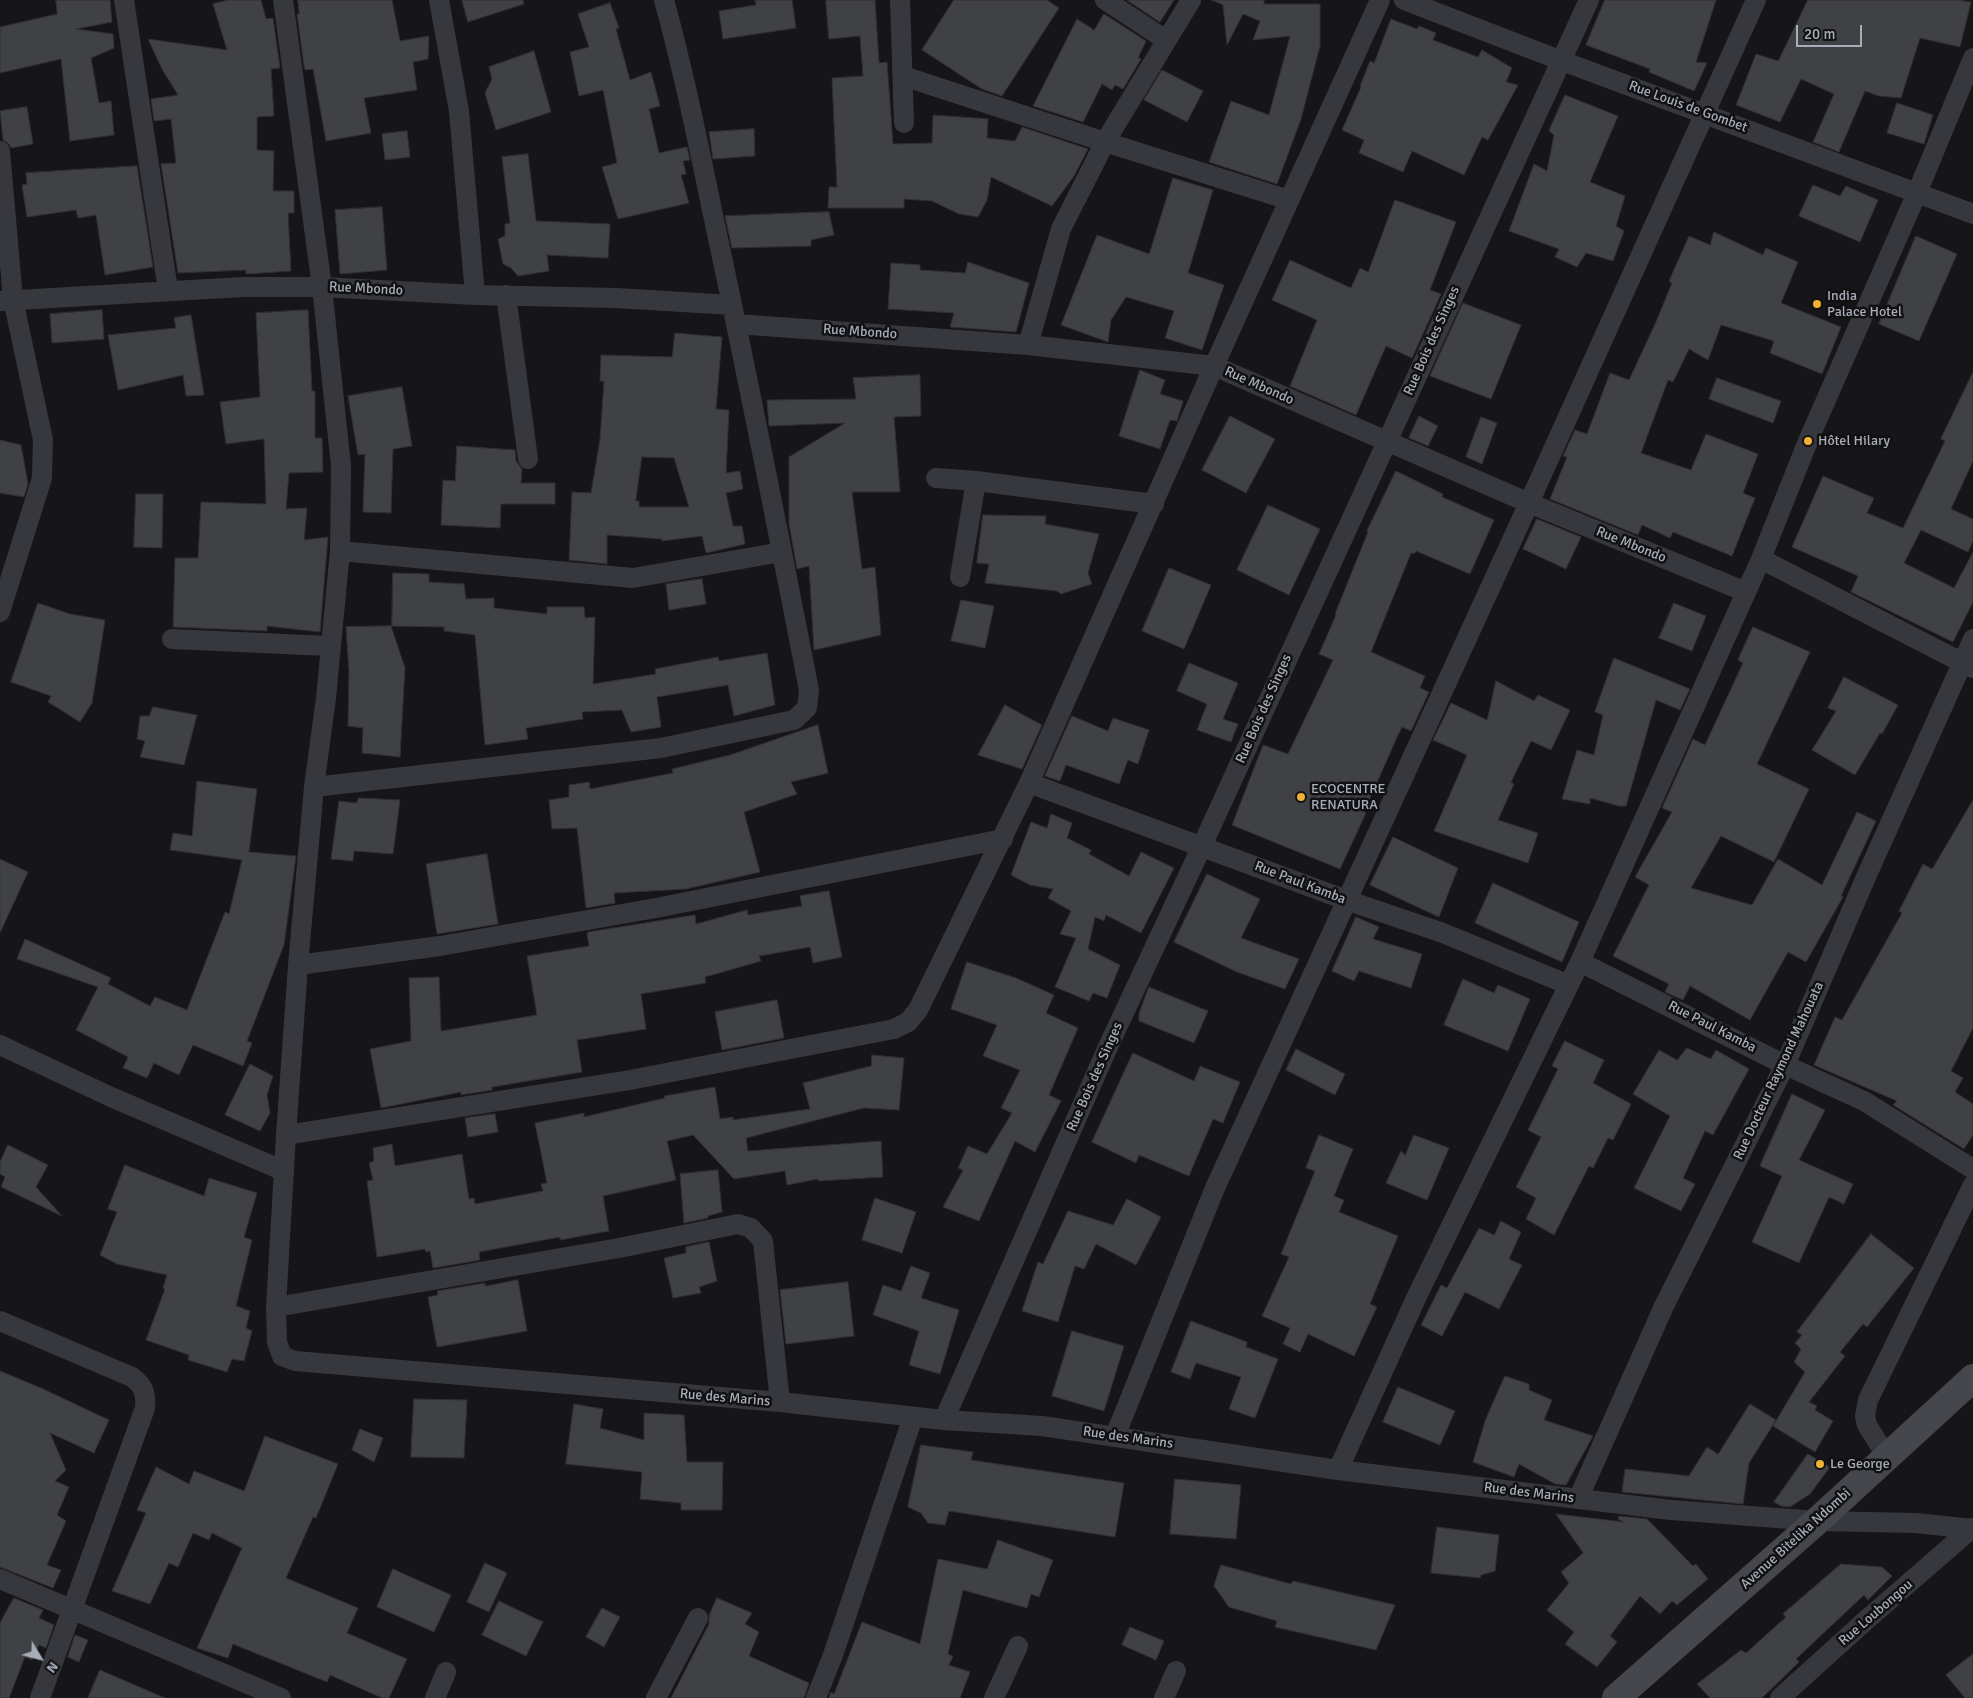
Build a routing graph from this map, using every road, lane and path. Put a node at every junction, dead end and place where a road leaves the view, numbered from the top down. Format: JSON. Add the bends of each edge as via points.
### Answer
{"nodes":[{"id":1,"x":124,"y":0,"type":"edge"},
{"id":2,"x":283,"y":0,"type":"edge"},
{"id":3,"x":438,"y":0,"type":"edge"},
{"id":4,"x":664,"y":0,"type":"edge"},
{"id":5,"x":900,"y":0,"type":"edge"},
{"id":6,"x":1105,"y":0,"type":"edge"},
{"id":7,"x":1191,"y":0,"type":"edge"},
{"id":8,"x":1380,"y":0,"type":"edge"},
{"id":9,"x":1404,"y":0,"type":"edge"},
{"id":10,"x":1589,"y":0,"type":"edge"},
{"id":11,"x":1756,"y":0,"type":"edge"},
{"id":12,"x":1166,"y":40,"type":"junction"},
{"id":13,"x":1973,"y":58,"type":"edge"},
{"id":14,"x":1562,"y":61,"type":"junction"},
{"id":15,"x":903,"y":76,"type":"junction"},
{"id":16,"x":1706,"y":114,"type":"junction"},
{"id":17,"x":904,"y":122,"type":"dead end"},
{"id":18,"x":1105,"y":142,"type":"junction"},
{"id":19,"x":0,"y":151,"type":"edge"},
{"id":20,"x":1917,"y":192,"type":"junction"},
{"id":21,"x":1289,"y":200,"type":"junction"},
{"id":22,"x":1973,"y":214,"type":"edge"},
{"id":23,"x":322,"y":287,"type":"junction"},
{"id":24,"x":168,"y":290,"type":"junction"},
{"id":25,"x":475,"y":295,"type":"junction"},
{"id":26,"x":506,"y":295,"type":"junction"},
{"id":27,"x":6,"y":300,"type":"edge"},
{"id":28,"x":734,"y":314,"type":"junction"},
{"id":29,"x":1028,"y":345,"type":"junction"},
{"id":30,"x":1214,"y":366,"type":"junction"},
{"id":31,"x":1386,"y":442,"type":"junction"},
{"id":32,"x":528,"y":459,"type":"dead end"},
{"id":33,"x":936,"y":478,"type":"dead end"},
{"id":34,"x":976,"y":481,"type":"junction"},
{"id":35,"x":1529,"y":503,"type":"junction"},
{"id":36,"x":1154,"y":504,"type":"junction"},
{"id":37,"x":340,"y":551,"type":"junction"},
{"id":38,"x":782,"y":552,"type":"junction"},
{"id":39,"x":1761,"y":559,"type":"junction"},
{"id":40,"x":960,"y":577,"type":"dead end"},
{"id":41,"x":1746,"y":592,"type":"junction"},
{"id":42,"x":0,"y":612,"type":"edge"},
{"id":43,"x":172,"y":639,"type":"dead end"},
{"id":44,"x":1973,"y":639,"type":"edge"},
{"id":45,"x":329,"y":646,"type":"junction"},
{"id":46,"x":1968,"y":666,"type":"edge"},
{"id":47,"x":1030,"y":783,"type":"junction"},
{"id":48,"x":314,"y":787,"type":"junction"},
{"id":49,"x":1003,"y":839,"type":"junction"},
{"id":50,"x":1202,"y":846,"type":"junction"},
{"id":51,"x":1346,"y":900,"type":"junction"},
{"id":52,"x":1580,"y":962,"type":"junction"},
{"id":53,"x":298,"y":965,"type":"junction"},
{"id":54,"x":1569,"y":985,"type":"junction"},
{"id":55,"x":0,"y":1045,"type":"edge"},
{"id":56,"x":1785,"y":1065,"type":"junction"},
{"id":57,"x":286,"y":1135,"type":"junction"},
{"id":58,"x":1973,"y":1169,"type":"edge"},
{"id":59,"x":284,"y":1171,"type":"junction"},
{"id":60,"x":1973,"y":1185,"type":"edge"},
{"id":61,"x":276,"y":1306,"type":"junction"},
{"id":62,"x":0,"y":1321,"type":"edge"},
{"id":63,"x":1973,"y":1378,"type":"edge"},
{"id":64,"x":780,"y":1402,"type":"junction"},
{"id":65,"x":913,"y":1417,"type":"junction"},
{"id":66,"x":944,"y":1420,"type":"junction"},
{"id":67,"x":1115,"y":1436,"type":"junction"},
{"id":68,"x":1887,"y":1457,"type":"junction"},
{"id":69,"x":1338,"y":1470,"type":"junction"},
{"id":70,"x":1578,"y":1499,"type":"junction"},
{"id":71,"x":1817,"y":1521,"type":"junction"},
{"id":72,"x":1973,"y":1528,"type":"edge"},
{"id":73,"x":0,"y":1579,"type":"edge"},
{"id":74,"x":73,"y":1610,"type":"junction"},
{"id":75,"x":698,"y":1618,"type":"dead end"},
{"id":76,"x":1018,"y":1646,"type":"dead end"},
{"id":77,"x":1176,"y":1671,"type":"dead end"},
{"id":78,"x":446,"y":1672,"type":"dead end"},
{"id":79,"x":40,"y":1698,"type":"edge"},
{"id":80,"x":281,"y":1698,"type":"edge"},
{"id":81,"x":435,"y":1698,"type":"edge"},
{"id":82,"x":656,"y":1698,"type":"edge"},
{"id":83,"x":816,"y":1698,"type":"edge"},
{"id":84,"x":994,"y":1698,"type":"edge"},
{"id":85,"x":1164,"y":1698,"type":"edge"},
{"id":86,"x":1616,"y":1698,"type":"edge"},
{"id":87,"x":1780,"y":1698,"type":"edge"}],
"edges":[{"from":1,"to":24,"type":"street"},
{"from":2,"to":23,"type":"street"},
{"from":3,"to":25,"type":"street","via":[[459,111]]},
{"from":4,"to":28,"type":"street","via":[[678,51]]},
{"from":5,"to":15,"type":"street"},
{"from":6,"to":12,"type":"street"},
{"from":7,"to":12,"type":"street"},
{"from":8,"to":21,"type":"street"},
{"from":9,"to":14,"type":"street","name":"Rue Louis de Gombet"},
{"from":10,"to":14,"type":"street","name":"Rue Bois des Singes"},
{"from":11,"to":16,"type":"street"},
{"from":12,"to":18,"type":"street"},
{"from":13,"to":20,"type":"street"},
{"from":14,"to":16,"type":"street","name":"Rue Louis de Gombet"},
{"from":14,"to":31,"type":"street","name":"Rue Bois des Singes"},
{"from":15,"to":17,"type":"street"},
{"from":15,"to":18,"type":"street"},
{"from":16,"to":20,"type":"street","name":"Rue Louis de Gombet"},
{"from":16,"to":35,"type":"street"},
{"from":18,"to":21,"type":"street"},
{"from":18,"to":29,"type":"street","via":[[1061,229]]},
{"from":19,"to":27,"type":"street"},
{"from":20,"to":22,"type":"street","name":"Rue Louis de Gombet"},
{"from":20,"to":39,"type":"street","via":[[1808,441]]},
{"from":21,"to":30,"type":"street"},
{"from":23,"to":24,"type":"street","name":"Rue Mbondo","via":[[242,286]]},
{"from":23,"to":25,"type":"street","name":"Rue Mbondo"},
{"from":23,"to":37,"type":"street","via":[[340,443]]},
{"from":24,"to":27,"type":"street","name":"Rue Mbondo"},
{"from":25,"to":26,"type":"street","name":"Rue Mbondo"},
{"from":26,"to":28,"type":"street","name":"Rue Mbondo","via":[[616,298]]},
{"from":26,"to":32,"type":"street"},
{"from":27,"to":42,"type":"street","via":[[43,440],[44,459],[42,478]]},
{"from":28,"to":29,"type":"street","name":"Rue Mbondo"},
{"from":28,"to":38,"type":"street"},
{"from":29,"to":30,"type":"street","name":"Rue Mbondo"},
{"from":30,"to":31,"type":"street","name":"Rue Mbondo"},
{"from":30,"to":36,"type":"street"},
{"from":31,"to":35,"type":"street","name":"Rue Mbondo"},
{"from":31,"to":50,"type":"street","name":"Rue Bois des Singes"},
{"from":33,"to":34,"type":"street"},
{"from":34,"to":36,"type":"street"},
{"from":34,"to":40,"type":"street"},
{"from":35,"to":41,"type":"street","name":"Rue Mbondo"},
{"from":35,"to":51,"type":"street"},
{"from":36,"to":47,"type":"street"},
{"from":37,"to":38,"type":"street","via":[[633,578]]},
{"from":37,"to":45,"type":"street"},
{"from":38,"to":48,"type":"street","via":[[810,690],[806,708],[794,720],[661,748]]},
{"from":39,"to":41,"type":"street"},
{"from":39,"to":46,"type":"street"},
{"from":41,"to":52,"type":"street"},
{"from":43,"to":45,"type":"street"},
{"from":44,"to":46,"type":"street","name":"Rue Docteur Raymond Mahouata"},
{"from":45,"to":48,"type":"street","via":[[326,698]]},
{"from":46,"to":56,"type":"street","name":"Rue Docteur Raymond Mahouata","via":[[1866,877]]},
{"from":47,"to":49,"type":"street"},
{"from":47,"to":50,"type":"street","name":"Rue Paul Kamba"},
{"from":48,"to":53,"type":"street"},
{"from":49,"to":53,"type":"street","via":[[636,912],[440,946]]},
{"from":49,"to":57,"type":"street","via":[[918,1010],[908,1022],[894,1030],[630,1080]]},
{"from":50,"to":51,"type":"street","name":"Rue Paul Kamba"},
{"from":50,"to":66,"type":"street","name":"Rue Bois des Singes","via":[[1107,1049]]},
{"from":51,"to":54,"type":"street","name":"Rue Paul Kamba","via":[[1443,933]]},
{"from":51,"to":67,"type":"street","via":[[1215,1188]]},
{"from":52,"to":54,"type":"street"},
{"from":52,"to":56,"type":"street","name":"Rue Paul Kamba"},
{"from":53,"to":57,"type":"street"},
{"from":54,"to":69,"type":"street","via":[[1417,1296]]},
{"from":55,"to":59,"type":"street"},
{"from":56,"to":58,"type":"street","name":"Rue Paul Kamba","via":[[1864,1101]]},
{"from":56,"to":70,"type":"street","name":"Rue Docteur Raymond Mahouata","via":[[1664,1306]]},
{"from":57,"to":59,"type":"street"},
{"from":59,"to":61,"type":"street"},
{"from":60,"to":68,"type":"street","via":[[1868,1400],[1867,1425]]},
{"from":61,"to":64,"type":"street","name":"Rue des Marins","via":[[277,1342],[282,1356],[295,1361]]},
{"from":61,"to":64,"type":"street","via":[[738,1224],[751,1228],[763,1241]]},
{"from":62,"to":74,"type":"street","via":[[132,1377],[146,1394],[145,1408]]},
{"from":63,"to":68,"type":"street","name":"Avenue Bitelika Ndombi"},
{"from":64,"to":65,"type":"street","name":"Rue des Marins"},
{"from":65,"to":66,"type":"street","name":"Rue des Marins"},
{"from":65,"to":83,"type":"street"},
{"from":66,"to":67,"type":"street","name":"Rue des Marins","via":[[1042,1426]]},
{"from":67,"to":69,"type":"street","name":"Rue des Marins"},
{"from":68,"to":71,"type":"street","name":"Avenue Bitelika Ndombi"},
{"from":69,"to":70,"type":"street","name":"Rue des Marins"},
{"from":70,"to":71,"type":"street","name":"Rue des Marins"},
{"from":71,"to":72,"type":"street","name":"Rue des Marins"},
{"from":71,"to":86,"type":"street","name":"Avenue Bitelika Ndombi"},
{"from":72,"to":87,"type":"street","name":"Rue Loubongou"},
{"from":73,"to":74,"type":"street"},
{"from":74,"to":79,"type":"street"},
{"from":74,"to":80,"type":"street"},
{"from":75,"to":82,"type":"street"},
{"from":76,"to":84,"type":"street"},
{"from":77,"to":85,"type":"street"},
{"from":78,"to":81,"type":"street"}]}
